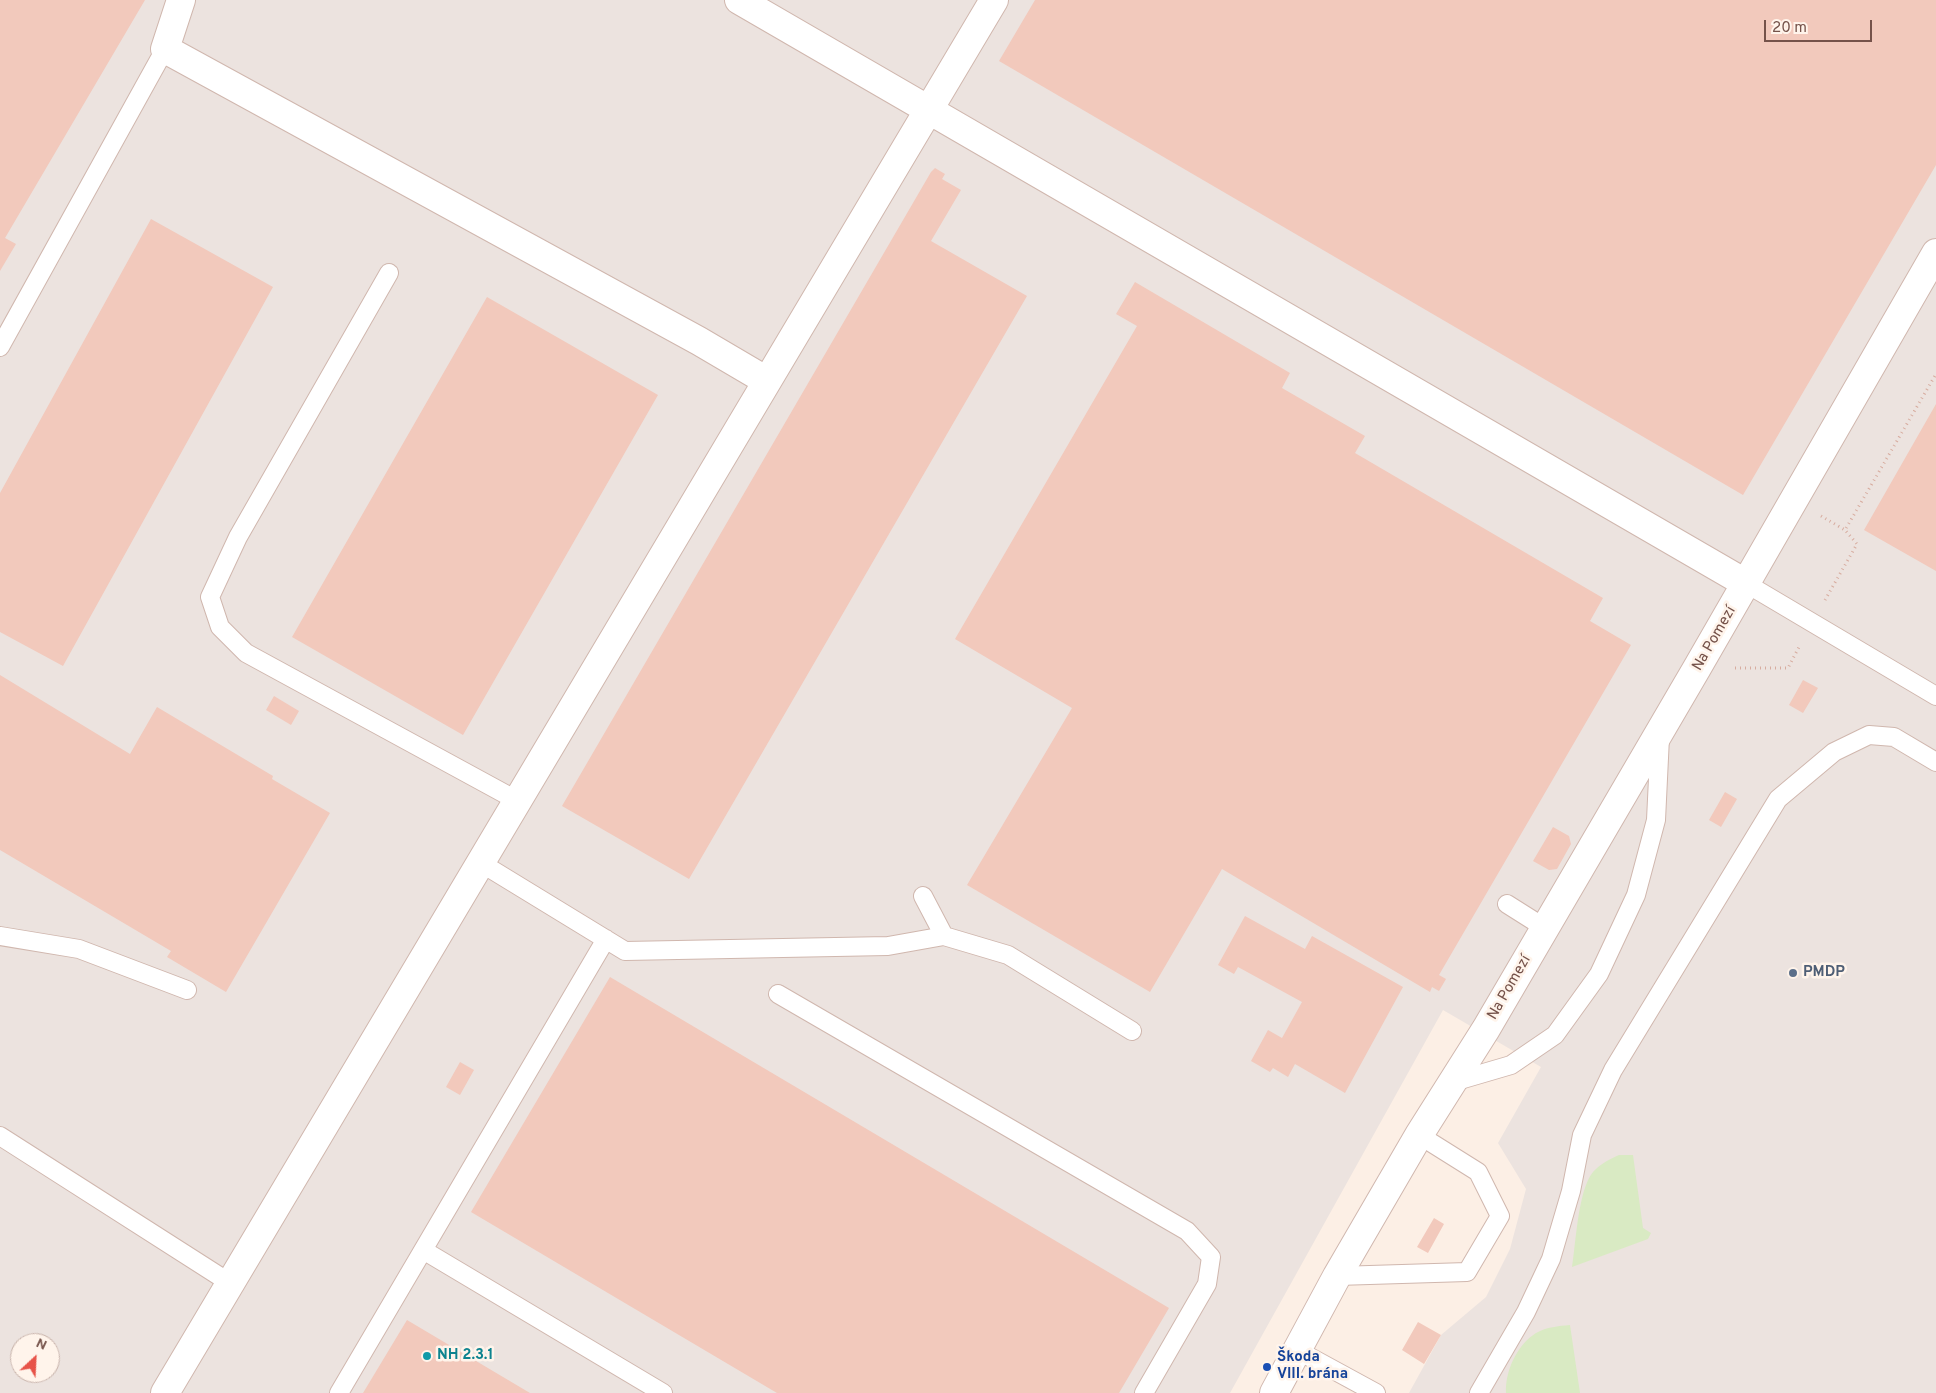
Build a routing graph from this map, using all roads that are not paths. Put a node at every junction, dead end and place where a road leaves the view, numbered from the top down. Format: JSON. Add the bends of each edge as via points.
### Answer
{"nodes":[{"id":1,"x":181,"y":0,"type":"edge"},
{"id":2,"x":739,"y":0,"type":"edge"},
{"id":3,"x":994,"y":0,"type":"edge"},
{"id":4,"x":165,"y":49,"type":"junction"},
{"id":5,"x":928,"y":110,"type":"junction"},
{"id":6,"x":1936,"y":252,"type":"edge"},
{"id":7,"x":390,"y":273,"type":"dead end"},
{"id":8,"x":0,"y":347,"type":"edge"},
{"id":9,"x":767,"y":381,"type":"junction"},
{"id":10,"x":1747,"y":584,"type":"junction"},
{"id":11,"x":1936,"y":696,"type":"edge"},
{"id":12,"x":1660,"y":731,"type":"junction"},
{"id":13,"x":1936,"y":762,"type":"edge"},
{"id":14,"x":518,"y":802,"type":"junction"},
{"id":15,"x":481,"y":863,"type":"junction"},
{"id":16,"x":923,"y":896,"type":"dead end"},
{"id":17,"x":1507,"y":904,"type":"dead end"},
{"id":18,"x":1545,"y":928,"type":"junction"},
{"id":19,"x":0,"y":936,"type":"edge"},
{"id":20,"x":944,"y":936,"type":"junction"},
{"id":21,"x":606,"y":939,"type":"junction"},
{"id":22,"x":187,"y":990,"type":"dead end"},
{"id":23,"x":778,"y":994,"type":"dead end"},
{"id":24,"x":1132,"y":1031,"type":"dead end"},
{"id":25,"x":1453,"y":1082,"type":"junction"},
{"id":26,"x":1419,"y":1135,"type":"junction"},
{"id":27,"x":0,"y":1136,"type":"edge"},
{"id":28,"x":424,"y":1250,"type":"junction"},
{"id":29,"x":1337,"y":1276,"type":"junction"},
{"id":30,"x":230,"y":1283,"type":"junction"},
{"id":31,"x":1297,"y":1350,"type":"junction"},
{"id":32,"x":165,"y":1393,"type":"edge"},
{"id":33,"x":339,"y":1393,"type":"edge"},
{"id":34,"x":663,"y":1393,"type":"edge"},
{"id":35,"x":1144,"y":1393,"type":"edge"},
{"id":36,"x":1274,"y":1393,"type":"edge"},
{"id":37,"x":1376,"y":1393,"type":"edge"},
{"id":38,"x":1479,"y":1393,"type":"edge"}],
"edges":[{"from":1,"to":4,"type":"street"},
{"from":2,"to":5,"type":"street"},
{"from":3,"to":5,"type":"street"},
{"from":4,"to":8,"type":"lane"},
{"from":4,"to":9,"type":"street"},
{"from":5,"to":9,"type":"street"},
{"from":5,"to":10,"type":"street"},
{"from":6,"to":10,"type":"street","name":"Na Pomezí"},
{"from":7,"to":14,"type":"lane","via":[[238,537],[210,597],[220,627],[246,653]]},
{"from":9,"to":14,"type":"street"},
{"from":10,"to":11,"type":"lane"},
{"from":10,"to":12,"type":"street","name":"Na Pomezí"},
{"from":12,"to":18,"type":"street","name":"Na Pomezí"},
{"from":12,"to":25,"type":"lane","via":[[1656,820],[1636,894],[1599,974],[1555,1035],[1511,1065]]},
{"from":13,"to":38,"type":"lane","via":[[1894,737],[1869,735],[1834,752],[1778,799],[1613,1070],[1582,1135],[1571,1191],[1551,1259],[1526,1312]]},
{"from":14,"to":15,"type":"street"},
{"from":15,"to":21,"type":"lane"},
{"from":15,"to":30,"type":"street"},
{"from":16,"to":20,"type":"lane"},
{"from":17,"to":18,"type":"lane"},
{"from":18,"to":25,"type":"street","name":"Na Pomezí"},
{"from":19,"to":22,"type":"lane","via":[[79,949]]},
{"from":20,"to":21,"type":"lane","via":[[888,946],[625,951]]},
{"from":20,"to":24,"type":"lane","via":[[1008,955]]},
{"from":21,"to":28,"type":"lane"},
{"from":23,"to":35,"type":"lane","via":[[1187,1231],[1211,1257],[1207,1284]]},
{"from":25,"to":26,"type":"street","name":"Na Pomezí"},
{"from":26,"to":29,"type":"street","name":"Na Pomezí"},
{"from":26,"to":29,"type":"lane","via":[[1478,1172],[1500,1216],[1467,1272]]},
{"from":27,"to":30,"type":"lane"},
{"from":28,"to":33,"type":"lane"},
{"from":28,"to":34,"type":"lane"},
{"from":29,"to":31,"type":"street","name":"Na Pomezí"},
{"from":30,"to":32,"type":"street"},
{"from":31,"to":36,"type":"street","name":"Na Pomezí"},
{"from":31,"to":37,"type":"lane"}]}
